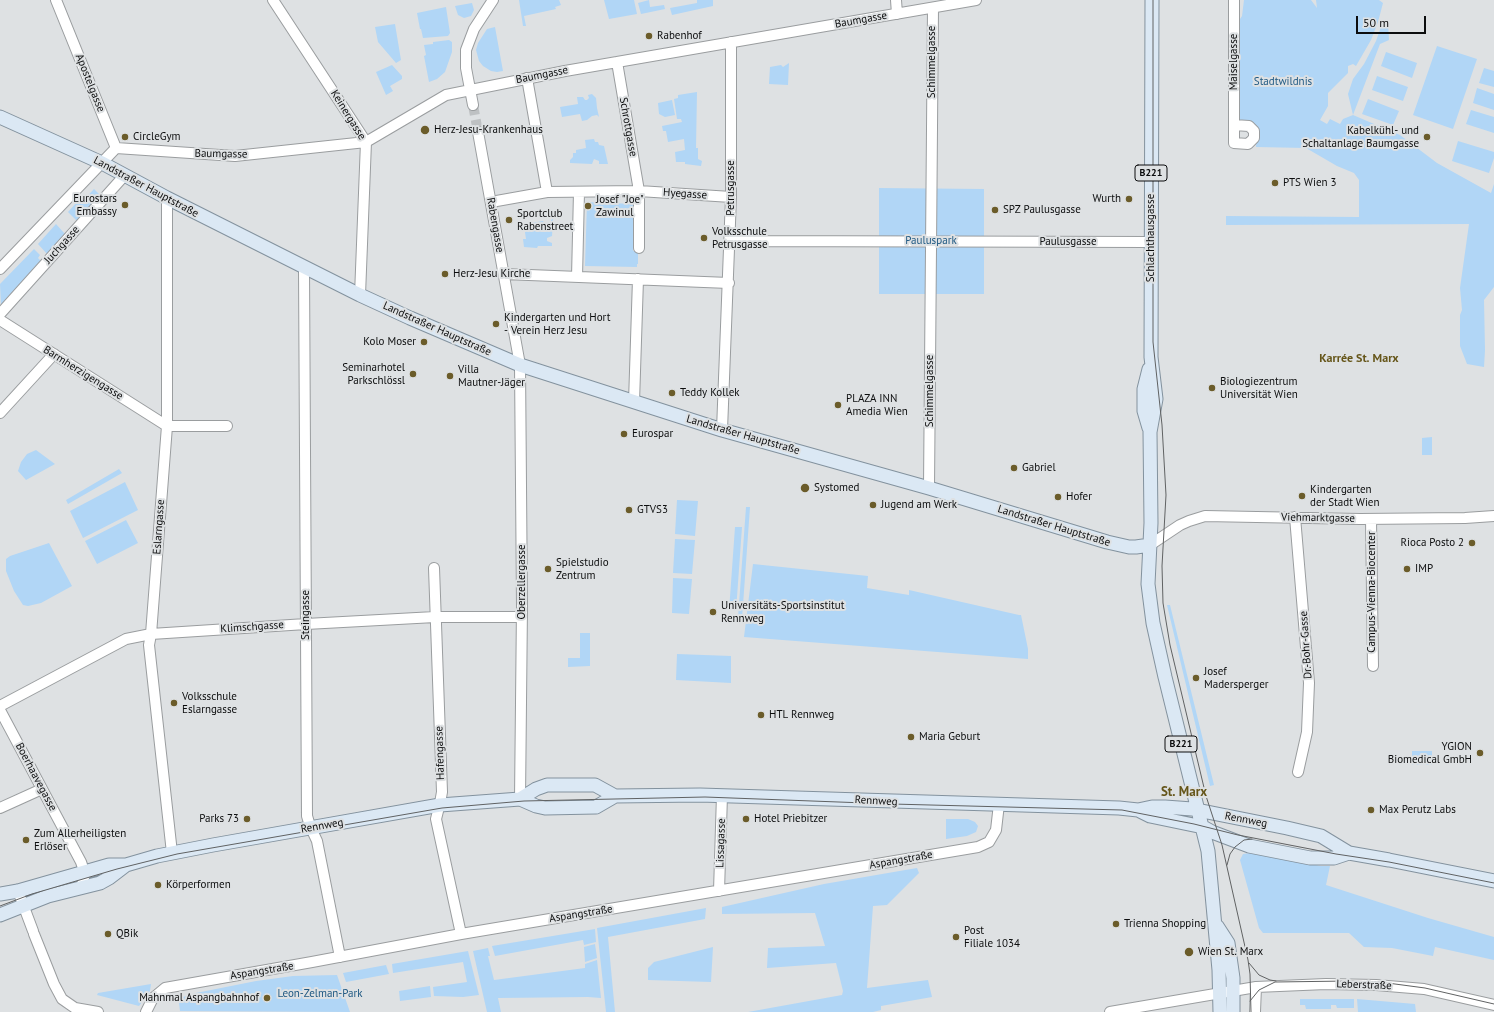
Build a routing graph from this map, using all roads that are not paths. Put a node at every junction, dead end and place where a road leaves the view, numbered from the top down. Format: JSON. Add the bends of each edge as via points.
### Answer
{"nodes":[{"id":1,"x":56,"y":0,"type":"edge"},
{"id":2,"x":273,"y":0,"type":"edge"},
{"id":3,"x":493,"y":0,"type":"edge"},
{"id":4,"x":896,"y":0,"type":"edge"},
{"id":5,"x":976,"y":0,"type":"edge"},
{"id":6,"x":1152,"y":0,"type":"edge"},
{"id":7,"x":1234,"y":0,"type":"edge"},
{"id":8,"x":933,"y":8,"type":"junction"},
{"id":9,"x":897,"y":14,"type":"junction"},
{"id":10,"x":731,"y":42,"type":"junction"},
{"id":11,"x":617,"y":62,"type":"junction"},
{"id":12,"x":527,"y":78,"type":"junction"},
{"id":13,"x":470,"y":90,"type":"junction"},
{"id":14,"x":473,"y":105,"type":"tunnel mouth"},
{"id":15,"x":0,"y":116,"type":"edge"},
{"id":16,"x":1234,"y":125,"type":"dead end"},
{"id":17,"x":478,"y":132,"type":"tunnel mouth"},
{"id":18,"x":366,"y":142,"type":"junction"},
{"id":19,"x":116,"y":148,"type":"junction"},
{"id":20,"x":102,"y":163,"type":"junction"},
{"id":21,"x":124,"y":176,"type":"junction"},
{"id":22,"x":640,"y":191,"type":"junction"},
{"id":23,"x":547,"y":192,"type":"junction"},
{"id":24,"x":579,"y":192,"type":"junction"},
{"id":25,"x":731,"y":197,"type":"junction"},
{"id":26,"x":167,"y":198,"type":"junction"},
{"id":27,"x":491,"y":202,"type":"junction"},
{"id":28,"x":730,"y":241,"type":"junction"},
{"id":29,"x":931,"y":241,"type":"junction"},
{"id":30,"x":1151,"y":242,"type":"junction"},
{"id":31,"x":639,"y":248,"type":"dead end"},
{"id":32,"x":304,"y":268,"type":"junction"},
{"id":33,"x":0,"y":269,"type":"edge"},
{"id":34,"x":504,"y":274,"type":"junction"},
{"id":35,"x":577,"y":277,"type":"junction"},
{"id":36,"x":638,"y":280,"type":"junction"},
{"id":37,"x":729,"y":283,"type":"junction"},
{"id":38,"x":360,"y":295,"type":"junction"},
{"id":39,"x":0,"y":314,"type":"edge"},
{"id":40,"x":0,"y":320,"type":"edge"},
{"id":41,"x":54,"y":354,"type":"junction"},
{"id":42,"x":520,"y":365,"type":"junction"},
{"id":43,"x":634,"y":402,"type":"junction"},
{"id":44,"x":0,"y":413,"type":"edge"},
{"id":45,"x":166,"y":426,"type":"junction"},
{"id":46,"x":227,"y":426,"type":"dead end"},
{"id":47,"x":722,"y":430,"type":"junction"},
{"id":48,"x":929,"y":488,"type":"junction"},
{"id":49,"x":1494,"y":516,"type":"edge"},
{"id":50,"x":1296,"y":517,"type":"junction"},
{"id":51,"x":1372,"y":519,"type":"junction"},
{"id":52,"x":1150,"y":545,"type":"junction"},
{"id":53,"x":434,"y":568,"type":"dead end"},
{"id":54,"x":435,"y":617,"type":"junction"},
{"id":55,"x":522,"y":617,"type":"junction"},
{"id":56,"x":306,"y":624,"type":"junction"},
{"id":57,"x":151,"y":634,"type":"junction"},
{"id":58,"x":1373,"y":666,"type":"dead end"},
{"id":59,"x":0,"y":706,"type":"edge"},
{"id":60,"x":0,"y":710,"type":"edge"},
{"id":61,"x":1298,"y":772,"type":"dead end"},
{"id":62,"x":42,"y":789,"type":"junction"},
{"id":63,"x":722,"y":795,"type":"junction"},
{"id":64,"x":615,"y":796,"type":"junction"},
{"id":65,"x":520,"y":799,"type":"junction"},
{"id":66,"x":999,"y":804,"type":"junction"},
{"id":67,"x":440,"y":805,"type":"junction"},
{"id":68,"x":0,"y":808,"type":"edge"},
{"id":69,"x":1138,"y":810,"type":"junction"},
{"id":70,"x":1199,"y":811,"type":"junction"},
{"id":71,"x":1203,"y":827,"type":"junction"},
{"id":72,"x":311,"y":828,"type":"junction"},
{"id":73,"x":172,"y":853,"type":"junction"},
{"id":74,"x":1349,"y":853,"type":"junction"},
{"id":75,"x":126,"y":865,"type":"junction"},
{"id":76,"x":85,"y":871,"type":"junction"},
{"id":77,"x":1494,"y":880,"type":"edge"},
{"id":78,"x":81,"y":888,"type":"junction"},
{"id":79,"x":18,"y":891,"type":"junction"},
{"id":80,"x":719,"y":891,"type":"junction"},
{"id":81,"x":0,"y":894,"type":"edge"},
{"id":82,"x":23,"y":905,"type":"junction"},
{"id":83,"x":0,"y":915,"type":"edge"},
{"id":84,"x":1215,"y":924,"type":"junction"},
{"id":85,"x":461,"y":934,"type":"junction"},
{"id":86,"x":340,"y":957,"type":"junction"},
{"id":87,"x":1256,"y":987,"type":"junction"},
{"id":88,"x":1234,"y":991,"type":"junction"},
{"id":89,"x":1220,"y":994,"type":"junction"},
{"id":90,"x":1494,"y":1005,"type":"edge"},
{"id":91,"x":73,"y":1010,"type":"edge"},
{"id":92,"x":98,"y":1012,"type":"edge"},
{"id":93,"x":146,"y":1012,"type":"edge"},
{"id":94,"x":1110,"y":1012,"type":"edge"},
{"id":95,"x":1220,"y":1012,"type":"edge"},
{"id":96,"x":1233,"y":1012,"type":"edge"},
{"id":97,"x":1255,"y":1012,"type":"edge"}],
"edges":[{"from":1,"to":19,"type":"street","name":"Apostelgasse"},
{"from":2,"to":18,"type":"street","name":"Keinergasse"},
{"from":3,"to":13,"type":"street","via":[[474,29],[466,50]]},
{"from":4,"to":9,"type":"street"},
{"from":5,"to":8,"type":"street","name":"Baumgasse"},
{"from":6,"to":30,"type":"main road","name":"Schlachthausgasse","number":"B221"},
{"from":7,"to":16,"type":"street","name":"Maiselgasse"},
{"from":8,"to":9,"type":"street","name":"Baumgasse"},
{"from":8,"to":29,"type":"street","name":"Schimmelgasse"},
{"from":9,"to":10,"type":"street","name":"Baumgasse"},
{"from":10,"to":11,"type":"street","name":"Baumgasse"},
{"from":10,"to":25,"type":"street","name":"Petrusgasse"},
{"from":11,"to":12,"type":"street","name":"Baumgasse"},
{"from":11,"to":22,"type":"street","name":"Schrottgasse"},
{"from":12,"to":13,"type":"street","name":"Baumgasse"},
{"from":12,"to":23,"type":"street"},
{"from":13,"to":14,"type":"street"},
{"from":13,"to":18,"type":"street","name":"Baumgasse","via":[[446,95]]},
{"from":15,"to":20,"type":"main road","name":"Landstraßer Hauptstraße"},
{"from":17,"to":27,"type":"street","name":"Rabengasse"},
{"from":18,"to":19,"type":"street","name":"Baumgasse","via":[[235,156]]},
{"from":18,"to":38,"type":"street","name":"Keinergasse"},
{"from":19,"to":20,"type":"street"},
{"from":20,"to":21,"type":"main road","name":"Landstraßer Hauptstraße"},
{"from":20,"to":33,"type":"street"},
{"from":21,"to":26,"type":"main road","name":"Landstraßer Hauptstraße"},
{"from":21,"to":39,"type":"street","name":"Juchgasse"},
{"from":22,"to":24,"type":"street","name":"Hyegasse"},
{"from":22,"to":25,"type":"street","name":"Hyegasse"},
{"from":22,"to":31,"type":"street","name":"Schrottgasse"},
{"from":23,"to":24,"type":"street"},
{"from":23,"to":27,"type":"street"},
{"from":24,"to":35,"type":"street"},
{"from":25,"to":28,"type":"street","name":"Petrusgasse"},
{"from":26,"to":32,"type":"main road","name":"Landstraßer Hauptstraße"},
{"from":26,"to":45,"type":"street","name":"Eslarngasse"},
{"from":27,"to":34,"type":"street","name":"Rabengasse"},
{"from":28,"to":29,"type":"street","name":"Paulusgasse"},
{"from":28,"to":37,"type":"street","name":"Petrusgasse"},
{"from":29,"to":30,"type":"street","name":"Paulusgasse"},
{"from":29,"to":48,"type":"street","name":"Schimmelgasse"},
{"from":30,"to":52,"type":"main road","name":"Schlachthausgasse","number":"B221","via":[[1152,357],[1156,399],[1150,432]]},
{"from":32,"to":38,"type":"main road","name":"Landstraßer Hauptstraße"},
{"from":32,"to":56,"type":"street","name":"Steingasse"},
{"from":34,"to":35,"type":"street"},
{"from":34,"to":42,"type":"street","name":"Rabengasse"},
{"from":35,"to":36,"type":"street"},
{"from":36,"to":37,"type":"street"},
{"from":36,"to":43,"type":"street"},
{"from":37,"to":47,"type":"street","name":"Petrusgasse"},
{"from":38,"to":42,"type":"main road","name":"Landstraßer Hauptstraße"},
{"from":40,"to":41,"type":"street","name":"Barmherzigengasse"},
{"from":41,"to":44,"type":"street"},
{"from":41,"to":45,"type":"street","name":"Barmherzigengasse"},
{"from":42,"to":43,"type":"main road","name":"Landstraßer Hauptstraße"},
{"from":42,"to":55,"type":"street","name":"Oberzellergasse"},
{"from":43,"to":47,"type":"main road","name":"Landstraßer Hauptstraße"},
{"from":45,"to":46,"type":"street"},
{"from":45,"to":57,"type":"street","name":"Eslarngasse"},
{"from":47,"to":48,"type":"main road","name":"Landstraßer Hauptstraße"},
{"from":48,"to":52,"type":"main road","name":"Landstraßer Hauptstraße","via":[[1122,546]]},
{"from":49,"to":51,"type":"street","name":"Viehmarktgasse"},
{"from":50,"to":51,"type":"street","name":"Viehmarktgasse"},
{"from":50,"to":52,"type":"street","name":"Viehmarktgasse","via":[[1205,516],[1180,525]]},
{"from":50,"to":61,"type":"street","name":"Dr.-Bohr-Gasse","via":[[1309,683],[1307,732]]},
{"from":51,"to":58,"type":"street","name":"Campus-Vienna-Biocenter"},
{"from":52,"to":70,"type":"main road","number":"B221","via":[[1148,584],[1152,618]]},
{"from":53,"to":54,"type":"street","name":"Hafengasse"},
{"from":54,"to":55,"type":"street","name":"Klimschgasse"},
{"from":54,"to":56,"type":"street","name":"Klimschgasse"},
{"from":54,"to":67,"type":"street","name":"Hafengasse","via":[[442,792]]},
{"from":55,"to":65,"type":"street","name":"Oberzellergasse"},
{"from":56,"to":57,"type":"street","name":"Klimschgasse"},
{"from":56,"to":72,"type":"street","name":"Steingasse","via":[[307,816]]},
{"from":57,"to":59,"type":"street","name":"Klimschgasse","via":[[126,639]]},
{"from":57,"to":73,"type":"street","name":"Eslarngasse","via":[[148,645]]},
{"from":60,"to":62,"type":"street","name":"Boerhaavegasse"},
{"from":62,"to":68,"type":"street"},
{"from":62,"to":76,"type":"street","name":"Boerhaavegasse"},
{"from":63,"to":64,"type":"main road","name":"Rennweg"},
{"from":63,"to":66,"type":"main road","name":"Rennweg"},
{"from":63,"to":80,"type":"street","name":"Lissagasse"},
{"from":64,"to":65,"type":"main road","name":"Rennweg","via":[[596,807],[545,808]]},
{"from":64,"to":65,"type":"main road","name":"Rennweg","via":[[595,785],[547,786],[536,788]]},
{"from":65,"to":67,"type":"main road","name":"Rennweg"},
{"from":66,"to":69,"type":"main road","name":"Rennweg","via":[[1105,806]]},
{"from":66,"to":80,"type":"street","name":"Aspangstraße","via":[[996,830],[989,842],[978,847]]},
{"from":67,"to":72,"type":"main road","name":"Rennweg"},
{"from":67,"to":85,"type":"street","name":"Hafengasse","via":[[436,819]]},
{"from":69,"to":70,"type":"main road","name":"Rennweg","via":[[1165,807]]},
{"from":69,"to":71,"type":"main road","name":"Rennweg","via":[[1150,816]]},
{"from":70,"to":71,"type":"main road","number":"B221"},
{"from":70,"to":74,"type":"main road","name":"Rennweg","via":[[1313,833]]},
{"from":71,"to":74,"type":"main road","name":"Rennweg","via":[[1245,844],[1310,858],[1334,858]]},
{"from":71,"to":84,"type":"main road","number":"B221","via":[[1208,851]]},
{"from":72,"to":73,"type":"main road","name":"Rennweg"},
{"from":72,"to":86,"type":"street","name":"Steingasse","via":[[316,841]]},
{"from":73,"to":75,"type":"main road","name":"Rennweg"},
{"from":74,"to":77,"type":"main road","name":"Rennweg"},
{"from":75,"to":76,"type":"main road","name":"Rennweg","via":[[109,865]]},
{"from":75,"to":78,"type":"main road","name":"Rennweg","via":[[109,878]]},
{"from":76,"to":78,"type":"street"},
{"from":76,"to":79,"type":"main road","name":"Rennweg"},
{"from":78,"to":82,"type":"main road","name":"Rennweg"},
{"from":79,"to":81,"type":"main road","name":"Rennweg"},
{"from":79,"to":82,"type":"street"},
{"from":80,"to":85,"type":"street","name":"Aspangstraße"},
{"from":82,"to":83,"type":"main road","name":"Rennweg"},
{"from":82,"to":91,"type":"street","via":[[54,984],[62,999]]},
{"from":84,"to":88,"type":"main road","number":"B221","via":[[1228,943]]},
{"from":84,"to":89,"type":"main road","number":"B221"},
{"from":85,"to":86,"type":"street","name":"Aspangstraße"},
{"from":86,"to":93,"type":"street","name":"Aspangstraße","via":[[165,988],[153,998]]},
{"from":87,"to":88,"type":"street","name":"Leberstraße"},
{"from":87,"to":90,"type":"street","name":"Leberstraße","via":[[1376,985],[1424,989]]},
{"from":87,"to":97,"type":"street"},
{"from":88,"to":89,"type":"street","name":"Leberstraße"},
{"from":88,"to":96,"type":"main road","number":"B221"},
{"from":89,"to":94,"type":"street","name":"Leberstraße"},
{"from":89,"to":95,"type":"main road","number":"B221"},
{"from":91,"to":92,"type":"street"}]}
